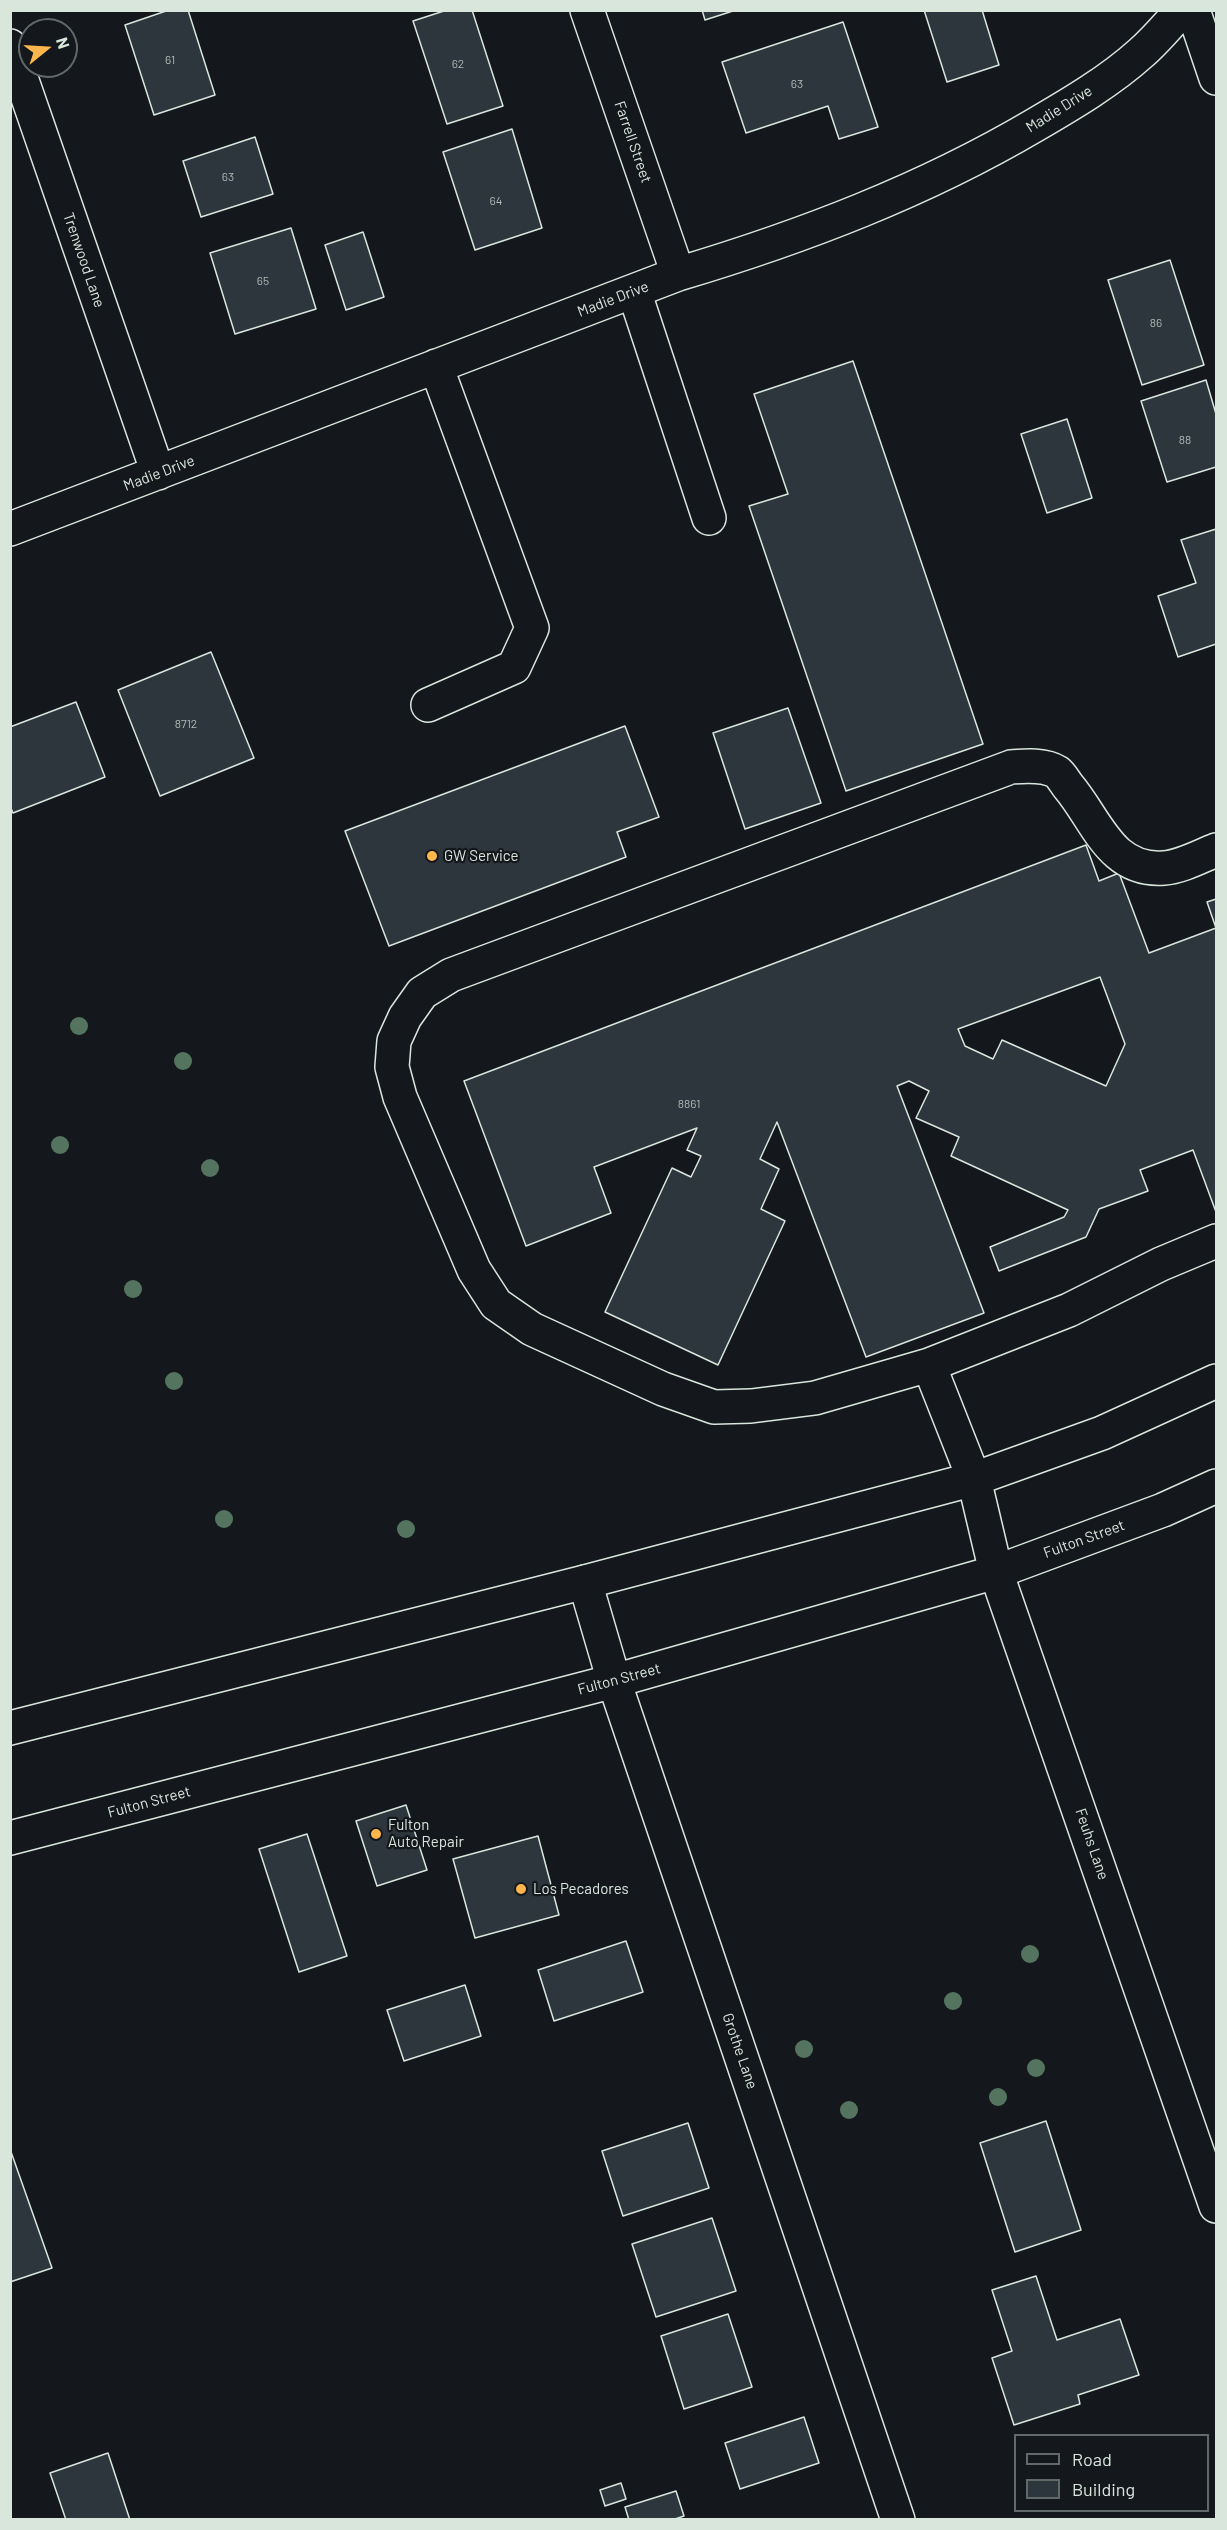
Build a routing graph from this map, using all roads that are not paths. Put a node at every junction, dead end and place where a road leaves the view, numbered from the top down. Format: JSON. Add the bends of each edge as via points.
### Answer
{"nodes":[{"id":1,"x":587,"y":10,"type":"edge"},
{"id":2,"x":1182,"y":10,"type":"edge"},
{"id":3,"x":1193,"y":10,"type":"edge"},
{"id":4,"x":10,"y":46,"type":"edge"},
{"id":5,"x":1216,"y":78,"type":"edge"},
{"id":6,"x":678,"y":274,"type":"junction"},
{"id":7,"x":634,"y":291,"type":"junction"},
{"id":8,"x":436,"y":366,"type":"junction"},
{"id":9,"x":158,"y":473,"type":"junction"},
{"id":10,"x":709,"y":518,"type":"dead end"},
{"id":11,"x":10,"y":529,"type":"edge"},
{"id":12,"x":428,"y":705,"type":"dead end"},
{"id":13,"x":1216,"y":850,"type":"edge"},
{"id":14,"x":1216,"y":1241,"type":"edge"},
{"id":15,"x":929,"y":1365,"type":"junction"},
{"id":16,"x":1216,"y":1381,"type":"edge"},
{"id":17,"x":974,"y":1479,"type":"junction"},
{"id":18,"x":1216,"y":1486,"type":"edge"},
{"id":19,"x":996,"y":1572,"type":"junction"},
{"id":20,"x":585,"y":1582,"type":"junction"},
{"id":21,"x":614,"y":1681,"type":"junction"},
{"id":22,"x":10,"y":1728,"type":"edge"},
{"id":23,"x":10,"y":1838,"type":"edge"},
{"id":24,"x":1216,"y":2206,"type":"edge"},
{"id":25,"x":898,"y":2520,"type":"edge"}],
"edges":[{"from":1,"to":6,"type":"street","name":"Farrell Street"},
{"from":2,"to":6,"type":"street","name":"Madie Drive","via":[[1141,54],[1069,105],[988,153],[918,187],[764,248]]},
{"from":3,"to":5,"type":"street"},
{"from":4,"to":9,"type":"street","name":"Trenwood Lane"},
{"from":6,"to":7,"type":"street","name":"Madie Drive"},
{"from":7,"to":8,"type":"street","name":"Madie Drive"},
{"from":7,"to":10,"type":"street"},
{"from":8,"to":9,"type":"street","name":"Madie Drive"},
{"from":8,"to":12,"type":"street","via":[[532,628],[514,667]]},
{"from":9,"to":11,"type":"street","name":"Madie Drive"},
{"from":13,"to":15,"type":"street","via":[[1165,868],[1137,866],[1116,852],[1098,832],[1056,772],[1035,766],[1011,767],[451,975],[422,993],[405,1017],[394,1041],[392,1066],[400,1097],[474,1270],[496,1304],[532,1329],[663,1389],[714,1407],[815,1398]]},
{"from":14,"to":15,"type":"street","via":[[1069,1310]]},
{"from":15,"to":17,"type":"street","name":"Feuhs Lane"},
{"from":16,"to":17,"type":"street","via":[[1102,1433]]},
{"from":17,"to":19,"type":"street","name":"Feuhs Lane"},
{"from":17,"to":20,"type":"street"},
{"from":18,"to":19,"type":"street","name":"Fulton Street","via":[[1163,1510]]},
{"from":19,"to":21,"type":"street","name":"Fulton Street"},
{"from":19,"to":24,"type":"street","name":"Feuhs Lane"},
{"from":20,"to":21,"type":"street","name":"Grothe Lane"},
{"from":20,"to":22,"type":"street"},
{"from":21,"to":23,"type":"street","name":"Fulton Street"},
{"from":21,"to":25,"type":"street","name":"Grothe Lane"}]}
